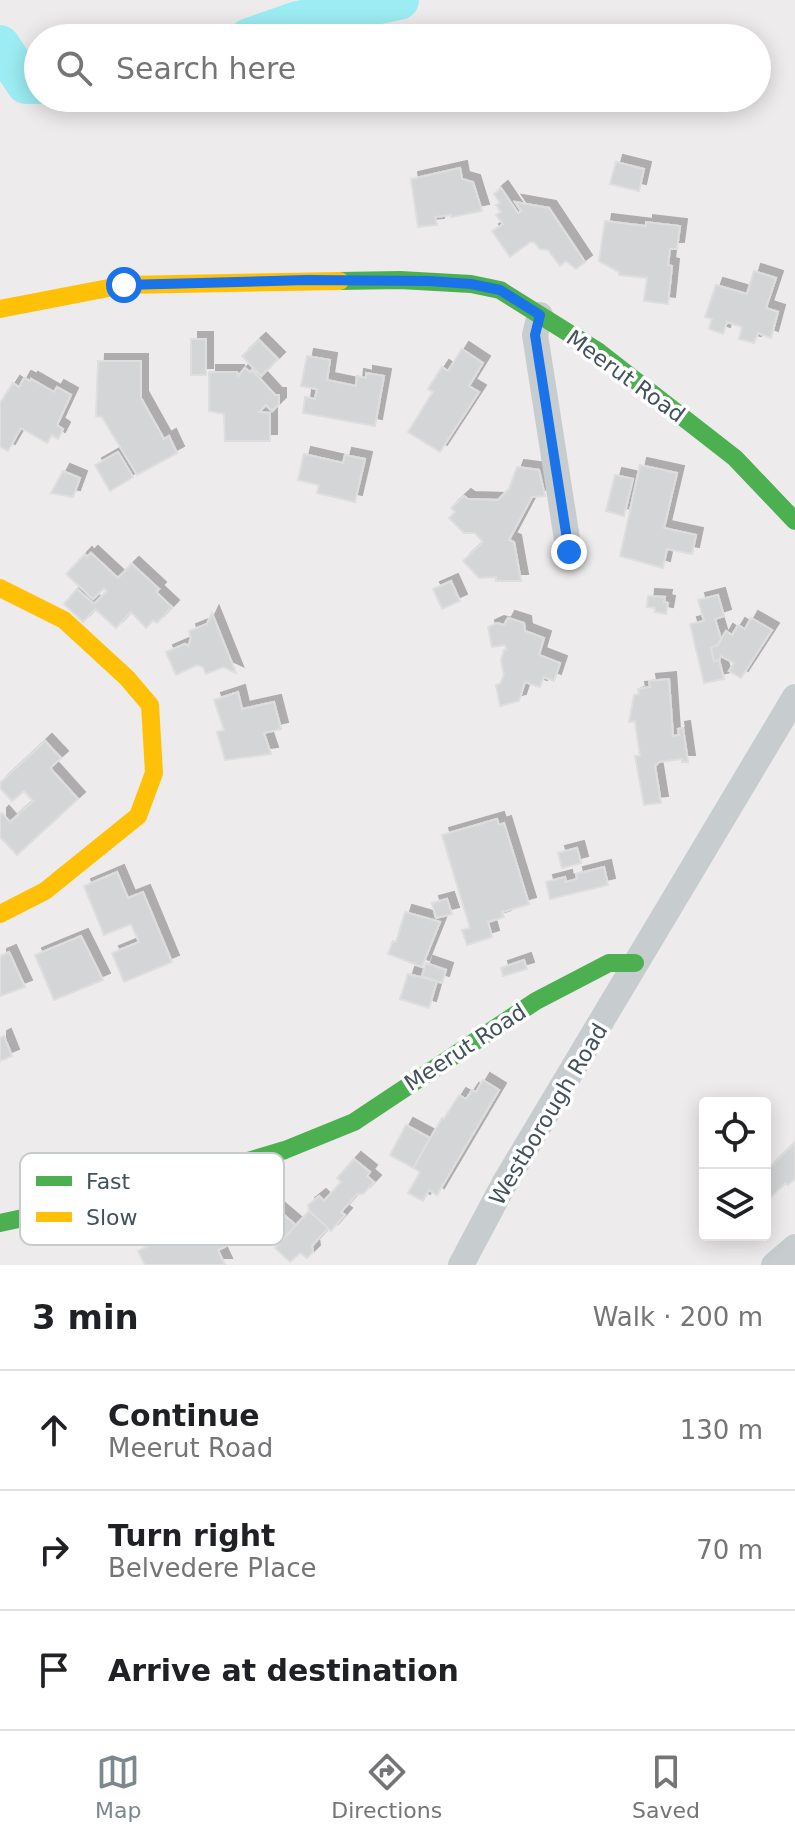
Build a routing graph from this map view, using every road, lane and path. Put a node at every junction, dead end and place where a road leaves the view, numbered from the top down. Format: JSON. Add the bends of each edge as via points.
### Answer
{"nodes":[{"id":1,"x":0,"y":309,"type":"edge"},
{"id":2,"x":540,"y":315,"type":"junction"},
{"id":3,"x":795,"y":521,"type":"edge"},
{"id":4,"x":569,"y":552,"type":"dead end"},
{"id":5,"x":0,"y":588,"type":"edge"},
{"id":6,"x":795,"y":697,"type":"edge"},
{"id":7,"x":0,"y":914,"type":"edge"},
{"id":8,"x":635,"y":963,"type":"junction"},
{"id":9,"x":275,"y":1153,"type":"edge"},
{"id":10,"x":20,"y":1219,"type":"edge"},
{"id":11,"x":0,"y":1223,"type":"edge"},
{"id":12,"x":795,"y":1247,"type":"edge"},
{"id":13,"x":461,"y":1265,"type":"edge"},
{"id":14,"x":774,"y":1265,"type":"edge"}],
"edges":[{"from":1,"to":2,"type":"street","name":"Meerut Road","via":[[124,285],[400,280],[500,290]]},
{"from":2,"to":3,"type":"street","name":"Meerut Road","via":[[599,352],[735,458]]},
{"from":2,"to":4,"type":"street","via":[[535,335]]},
{"from":5,"to":7,"type":"street","via":[[64,620],[150,705],[154,773],[138,816],[45,891]]},
{"from":6,"to":8,"type":"street"},
{"from":8,"to":9,"type":"street","name":"Meerut Road","via":[[609,963],[536,1001],[354,1122]]},
{"from":8,"to":13,"type":"street","name":"Westborough Road"},
{"from":10,"to":11,"type":"street","name":"Meerut Road"},
{"from":12,"to":14,"type":"street"}]}
